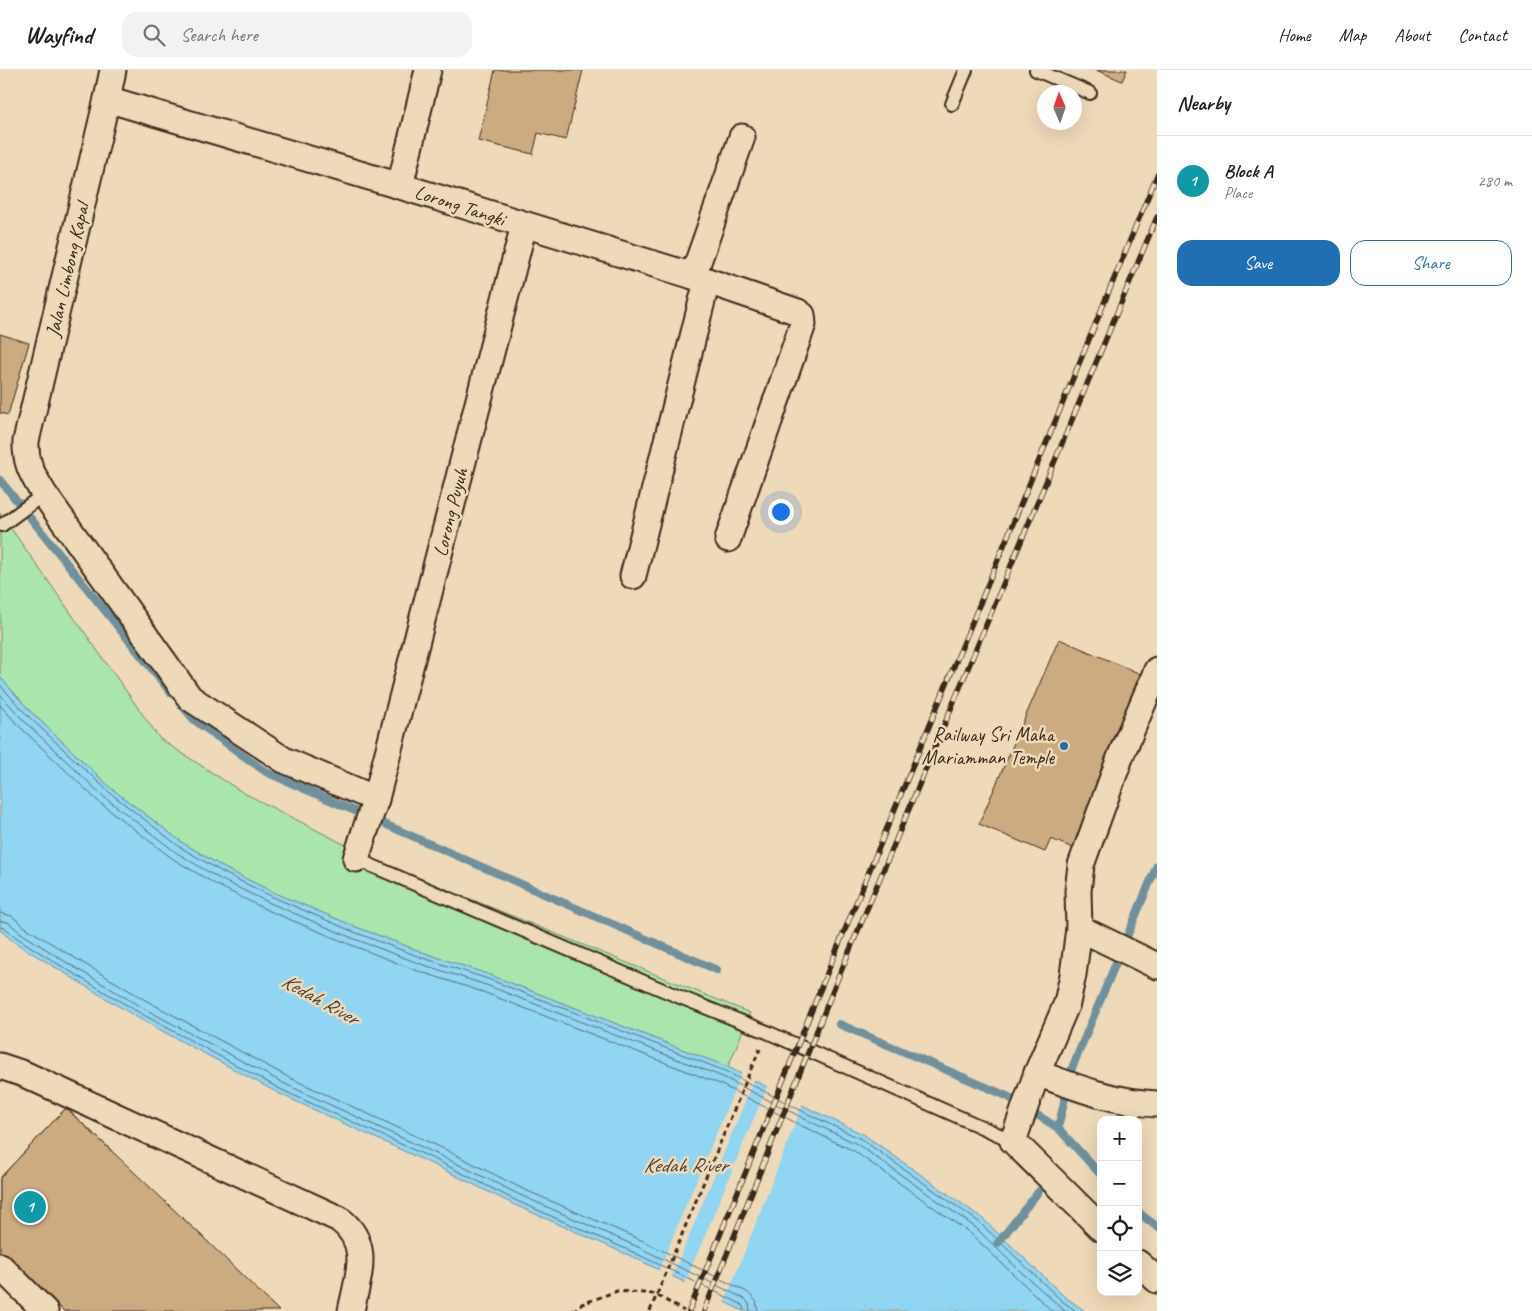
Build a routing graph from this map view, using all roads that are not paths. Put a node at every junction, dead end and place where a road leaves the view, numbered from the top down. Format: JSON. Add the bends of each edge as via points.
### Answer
{"nodes":[{"id":1,"x":112,"y":70,"type":"edge"},
{"id":2,"x":428,"y":70,"type":"edge"},
{"id":3,"x":966,"y":70,"type":"edge"},
{"id":4,"x":1036,"y":70,"type":"edge"},
{"id":5,"x":1090,"y":93,"type":"dead end"},
{"id":6,"x":107,"y":99,"type":"junction"},
{"id":7,"x":952,"y":104,"type":"dead end"},
{"id":8,"x":742,"y":137,"type":"dead end"},
{"id":9,"x":400,"y":186,"type":"junction"},
{"id":10,"x":524,"y":225,"type":"junction"},
{"id":11,"x":700,"y":278,"type":"junction"},
{"id":12,"x":36,"y":500,"type":"dead end"},
{"id":13,"x":2,"y":525,"type":"dead end"},
{"id":14,"x":728,"y":539,"type":"dead end"},
{"id":15,"x":633,"y":576,"type":"dead end"},
{"id":16,"x":1157,"y":670,"type":"edge"},
{"id":17,"x":374,"y":805,"type":"junction"},
{"id":18,"x":359,"y":848,"type":"joint"},
{"id":19,"x":1079,"y":928,"type":"junction"},
{"id":20,"x":1157,"y":966,"type":"edge"},
{"id":21,"x":0,"y":1066,"type":"edge"},
{"id":22,"x":1040,"y":1099,"type":"junction"},
{"id":23,"x":1157,"y":1104,"type":"edge"},
{"id":24,"x":1097,"y":1220,"type":"edge"},
{"id":25,"x":0,"y":1266,"type":"edge"},
{"id":26,"x":1142,"y":1266,"type":"edge"},
{"id":27,"x":1157,"y":1280,"type":"edge"},
{"id":28,"x":45,"y":1311,"type":"edge"},
{"id":29,"x":351,"y":1311,"type":"edge"}],
"edges":[{"from":1,"to":6,"type":"street","name":"Jalan Limbong Kapal"},
{"from":2,"to":9,"type":"street"},
{"from":3,"to":7,"type":"lane"},
{"from":4,"to":5,"type":"lane"},
{"from":6,"to":9,"type":"street","name":"Lorong Tangki"},
{"from":6,"to":17,"type":"street","name":"Jalan Limbong Kapal","via":[[26,440],[25,454],[30,469],[44,494],[190,698],[284,760]]},
{"from":8,"to":11,"type":"street"},
{"from":9,"to":10,"type":"street","name":"Lorong Tangki"},
{"from":10,"to":11,"type":"street","name":"Lorong Tangki"},
{"from":10,"to":17,"type":"street","name":"Lorong Puyuh"},
{"from":11,"to":14,"type":"street","name":"Lorong Tangki","via":[[798,312],[802,315],[803,324]]},
{"from":11,"to":15,"type":"street"},
{"from":12,"to":13,"type":"lane"},
{"from":16,"to":19,"type":"street","via":[[1121,755],[1081,865]]},
{"from":17,"to":18,"type":"street","name":"Lorong Puyuh"},
{"from":18,"to":22,"type":"lane","via":[[670,993],[767,1032]]},
{"from":19,"to":20,"type":"street"},
{"from":19,"to":22,"type":"street","via":[[1067,1003]]},
{"from":21,"to":29,"type":"street","via":[[24,1074],[339,1218],[352,1231],[360,1253]]},
{"from":22,"to":23,"type":"street","via":[[1100,1096]]},
{"from":22,"to":24,"type":"street"},
{"from":25,"to":28,"type":"street"},
{"from":26,"to":27,"type":"street"}]}
